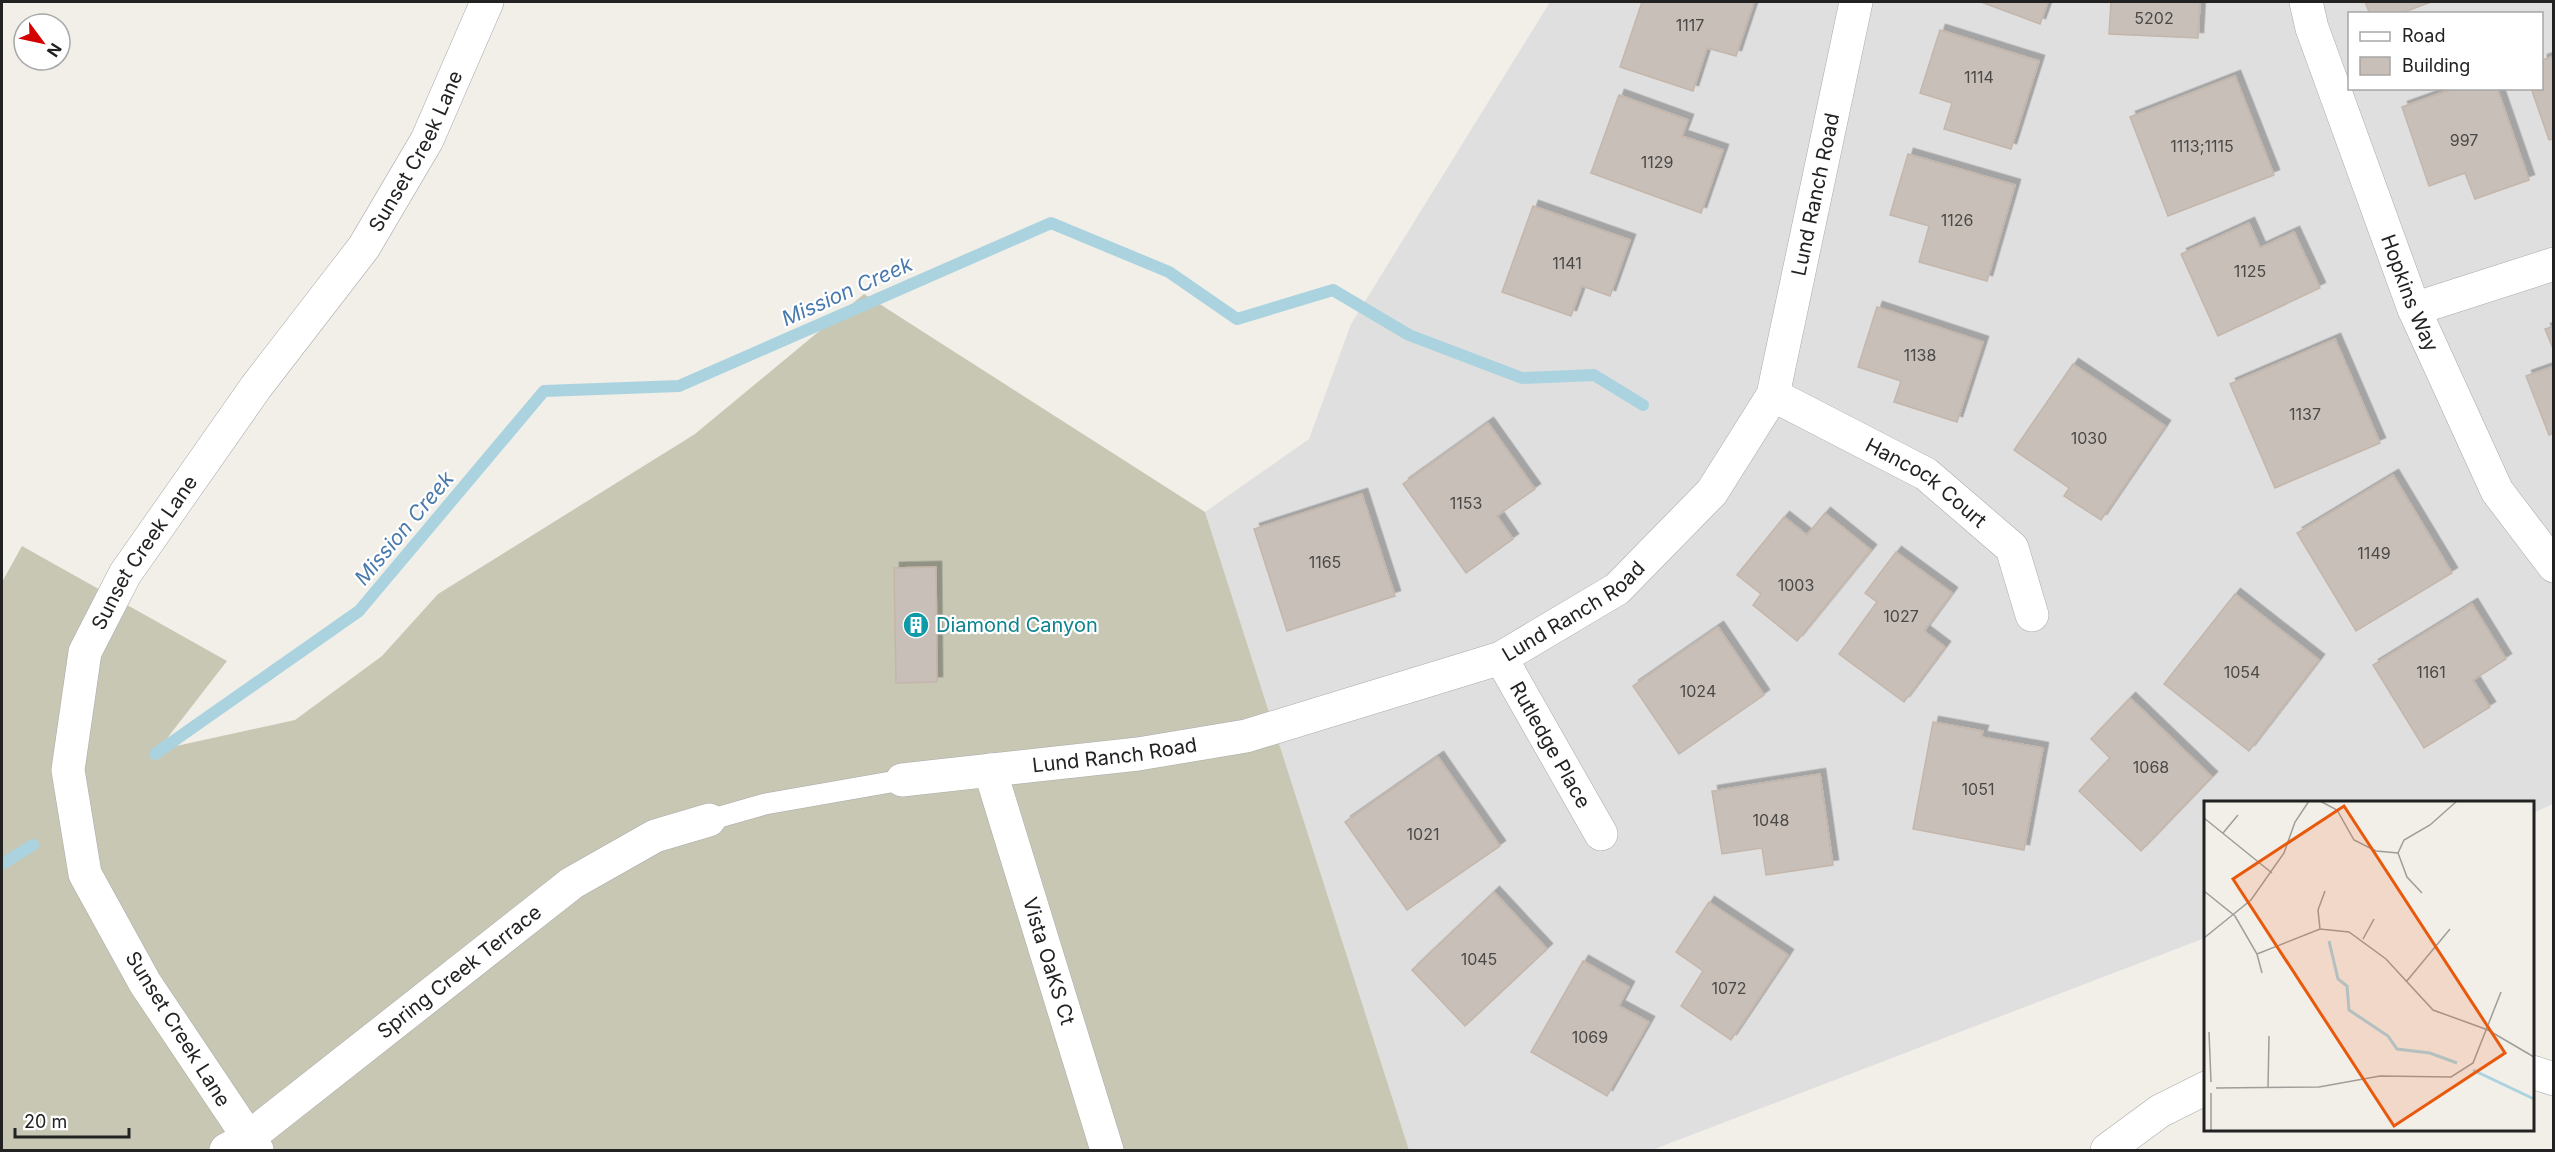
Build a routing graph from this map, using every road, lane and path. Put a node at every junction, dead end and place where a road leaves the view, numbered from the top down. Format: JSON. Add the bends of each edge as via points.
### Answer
{"nodes":[{"id":1,"x":487,"y":2,"type":"edge"},
{"id":2,"x":1856,"y":2,"type":"edge"},
{"id":3,"x":2306,"y":2,"type":"edge"},
{"id":4,"x":2553,"y":264,"type":"edge"},
{"id":5,"x":2414,"y":309,"type":"junction"},
{"id":6,"x":1773,"y":395,"type":"junction"},
{"id":7,"x":2553,"y":566,"type":"edge"},
{"id":8,"x":2032,"y":615,"type":"dead end"},
{"id":9,"x":1501,"y":658,"type":"junction"},
{"id":10,"x":990,"y":770,"type":"junction"},
{"id":11,"x":902,"y":780,"type":"joint"},
{"id":12,"x":709,"y":820,"type":"joint"},
{"id":13,"x":1601,"y":834,"type":"dead end"},
{"id":14,"x":2534,"y":1073,"type":"edge"},
{"id":15,"x":2553,"y":1079,"type":"edge"},
{"id":16,"x":2204,"y":1089,"type":"edge"},
{"id":17,"x":243,"y":1146,"type":"edge"},
{"id":18,"x":1107,"y":1150,"type":"edge"},
{"id":19,"x":2107,"y":1150,"type":"edge"}],
"edges":[{"from":1,"to":17,"type":"street","name":"Sunset Creek Lane","via":[[427,140],[364,247],[256,387],[125,574],[85,652],[68,770],[85,873]]},
{"from":2,"to":6,"type":"street","name":"Lund Ranch Road"},
{"from":3,"to":5,"type":"street","name":"Hopkins Way"},
{"from":4,"to":5,"type":"street"},
{"from":5,"to":7,"type":"street","name":"Hopkins Way","via":[[2497,491]]},
{"from":6,"to":8,"type":"street","name":"Hancock Court","via":[[1926,474],[2012,548]]},
{"from":6,"to":9,"type":"street","name":"Lund Ranch Road","via":[[1712,492],[1617,589]]},
{"from":9,"to":10,"type":"street","name":"Lund Ranch Road","via":[[1246,736],[1138,754]]},
{"from":9,"to":13,"type":"street","name":"Rutledge Place"},
{"from":10,"to":11,"type":"street","name":"Lund Ranch Road"},
{"from":10,"to":18,"type":"street","name":"Vista OaKS Ct"},
{"from":11,"to":12,"type":"lane","via":[[765,804]]},
{"from":12,"to":17,"type":"street","name":"Spring Creek Terrace","via":[[656,836],[572,883]]},
{"from":14,"to":15,"type":"street"},
{"from":16,"to":19,"type":"street","via":[[2160,1111]]}]}
